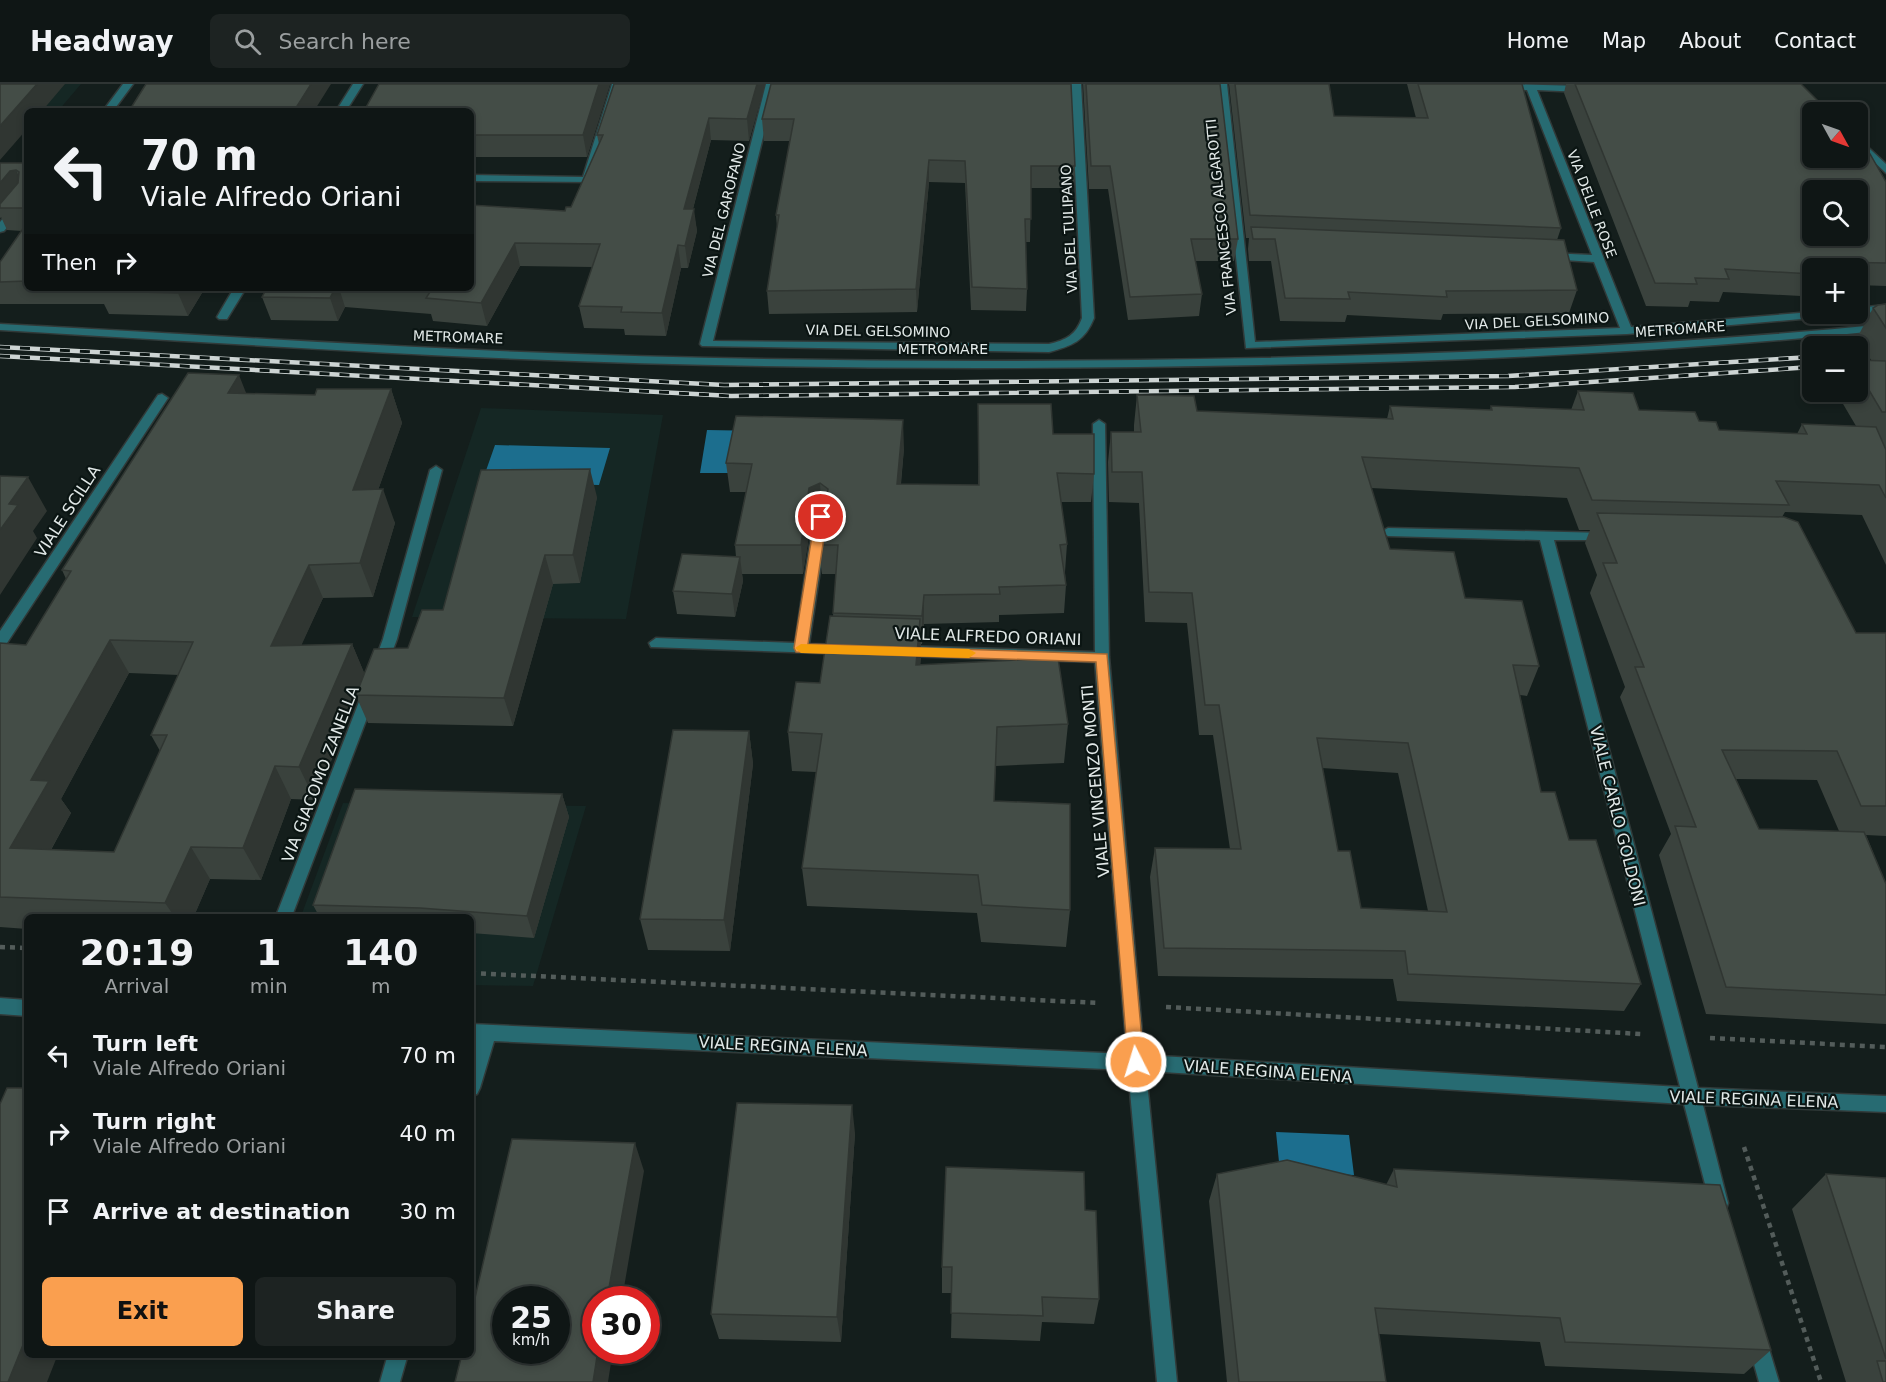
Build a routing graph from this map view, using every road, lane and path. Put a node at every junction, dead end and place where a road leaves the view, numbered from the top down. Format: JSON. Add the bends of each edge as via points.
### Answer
{"nodes":[{"id":1,"x":128,"y":84,"type":"edge"},
{"id":2,"x":358,"y":84,"type":"edge"},
{"id":3,"x":617,"y":84,"type":"edge"},
{"id":4,"x":771,"y":84,"type":"edge"},
{"id":5,"x":1077,"y":84,"type":"edge"},
{"id":6,"x":1222,"y":84,"type":"edge"},
{"id":7,"x":1486,"y":85,"type":"edge"},
{"id":8,"x":1531,"y":87,"type":"junction"},
{"id":9,"x":1590,"y":89,"type":"edge"},
{"id":10,"x":110,"y":108,"type":"edge"},
{"id":11,"x":344,"y":108,"type":"edge"},
{"id":12,"x":1868,"y":151,"type":"edge"},
{"id":13,"x":1886,"y":170,"type":"edge"},
{"id":14,"x":474,"y":178,"type":"edge"},
{"id":15,"x":24,"y":200,"type":"edge"},
{"id":16,"x":0,"y":229,"type":"edge"},
{"id":17,"x":1537,"y":256,"type":"edge"},
{"id":18,"x":1597,"y":259,"type":"junction"},
{"id":19,"x":238,"y":291,"type":"edge"},
{"id":20,"x":1886,"y":308,"type":"edge"},
{"id":21,"x":1868,"y":310,"type":"edge"},
{"id":22,"x":1802,"y":316,"type":"edge"},
{"id":23,"x":223,"y":317,"type":"dead end"},
{"id":24,"x":0,"y":327,"type":"edge"},
{"id":25,"x":1886,"y":327,"type":"edge"},
{"id":26,"x":1627,"y":331,"type":"junction"},
{"id":27,"x":706,"y":344,"type":"joint"},
{"id":28,"x":1250,"y":346,"type":"joint"},
{"id":29,"x":1049,"y":348,"type":"joint"},
{"id":30,"x":162,"y":398,"type":"dead end"},
{"id":31,"x":1099,"y":424,"type":"dead end"},
{"id":32,"x":436,"y":470,"type":"dead end"},
{"id":33,"x":821,"y":517,"type":"edge"},
{"id":34,"x":1388,"y":531,"type":"dead end"},
{"id":35,"x":1546,"y":536,"type":"junction"},
{"id":36,"x":1616,"y":538,"type":"edge"},
{"id":37,"x":0,"y":642,"type":"edge"},
{"id":38,"x":656,"y":643,"type":"dead end"},
{"id":39,"x":801,"y":648,"type":"junction"},
{"id":40,"x":859,"y":650,"type":"edge"},
{"id":41,"x":882,"y":651,"type":"edge"},
{"id":42,"x":1102,"y":657,"type":"junction"},
{"id":43,"x":285,"y":914,"type":"edge"},
{"id":44,"x":0,"y":947,"type":"edge"},
{"id":45,"x":24,"y":948,"type":"edge"},
{"id":46,"x":474,"y":973,"type":"edge"},
{"id":47,"x":1106,"y":1003,"type":"dead end"},
{"id":48,"x":0,"y":1006,"type":"edge"},
{"id":49,"x":1165,"y":1007,"type":"dead end"},
{"id":50,"x":24,"y":1008,"type":"edge"},
{"id":51,"x":479,"y":1032,"type":"edge"},
{"id":52,"x":1647,"y":1034,"type":"dead end"},
{"id":53,"x":1707,"y":1038,"type":"dead end"},
{"id":54,"x":1886,"y":1047,"type":"edge"},
{"id":55,"x":1136,"y":1062,"type":"junction"},
{"id":56,"x":474,"y":1067,"type":"edge"},
{"id":57,"x":1689,"y":1096,"type":"junction"},
{"id":58,"x":1886,"y":1104,"type":"edge"},
{"id":59,"x":1744,"y":1147,"type":"dead end"},
{"id":60,"x":1724,"y":1224,"type":"edge"},
{"id":61,"x":1753,"y":1326,"type":"edge"},
{"id":62,"x":397,"y":1358,"type":"edge"},
{"id":63,"x":390,"y":1382,"type":"edge"},
{"id":64,"x":1167,"y":1382,"type":"edge"},
{"id":65,"x":1769,"y":1382,"type":"edge"},
{"id":66,"x":1821,"y":1382,"type":"edge"}],
"edges":[{"from":1,"to":10,"type":"street"},
{"from":2,"to":11,"type":"street"},
{"from":3,"to":14,"type":"street","via":[[587,180]]},
{"from":4,"to":27,"type":"street","name":"VIA DEL GAROFANO"},
{"from":5,"to":29,"type":"street","name":"VIA DEL TULIPANO","via":[[1088,318],[1083,334],[1073,342]]},
{"from":6,"to":28,"type":"street","name":"VIA FRANCESCO ALGAROTTI","via":[[1244,243]]},
{"from":7,"to":8,"type":"street"},
{"from":8,"to":9,"type":"street"},
{"from":8,"to":18,"type":"street","name":"VIA DELLE ROSE"},
{"from":12,"to":13,"type":"street"},
{"from":15,"to":16,"type":"street"},
{"from":17,"to":18,"type":"street"},
{"from":18,"to":26,"type":"street","name":"VIA DELLE ROSE"},
{"from":19,"to":23,"type":"street"},
{"from":20,"to":21,"type":"street"},
{"from":22,"to":26,"type":"street","name":"VIA DEL GELSOMINO"},
{"from":24,"to":25,"type":"street","name":"METROMARE","via":[[593,358],[1116,365],[1302,362],[1658,347]]},
{"from":26,"to":28,"type":"street","name":"VIA DEL GELSOMINO"},
{"from":27,"to":29,"type":"street","name":"VIA DEL GELSOMINO"},
{"from":30,"to":37,"type":"street","name":"VIALE SCILLA"},
{"from":31,"to":42,"type":"street","name":"VIALE VINCENZO MONTI"},
{"from":32,"to":43,"type":"street","name":"VIA GIACOMO ZANELLA","via":[[390,639]]},
{"from":33,"to":39,"type":"street"},
{"from":34,"to":35,"type":"street"},
{"from":35,"to":36,"type":"street"},
{"from":35,"to":57,"type":"street","name":"VIALE CARLO GOLDONI"},
{"from":38,"to":39,"type":"street"},
{"from":39,"to":40,"type":"street"},
{"from":41,"to":42,"type":"street","name":"VIALE ALFREDO ORIANI"},
{"from":42,"to":55,"type":"street","name":"VIALE VINCENZO MONTI"},
{"from":44,"to":45,"type":"path"},
{"from":46,"to":47,"type":"path"},
{"from":48,"to":50,"type":"street"},
{"from":49,"to":52,"type":"path"},
{"from":51,"to":55,"type":"street","name":"VIALE REGINA ELENA"},
{"from":51,"to":56,"type":"street"},
{"from":53,"to":54,"type":"path"},
{"from":55,"to":57,"type":"street","name":"VIALE REGINA ELENA"},
{"from":55,"to":64,"type":"street","name":"VIALE VINCENZO MONTI"},
{"from":57,"to":58,"type":"street","name":"VIALE REGINA ELENA"},
{"from":57,"to":60,"type":"street","name":"VIALE CARLO GOLDONI"},
{"from":59,"to":66,"type":"path"},
{"from":61,"to":65,"type":"street"},
{"from":62,"to":63,"type":"street"}]}
